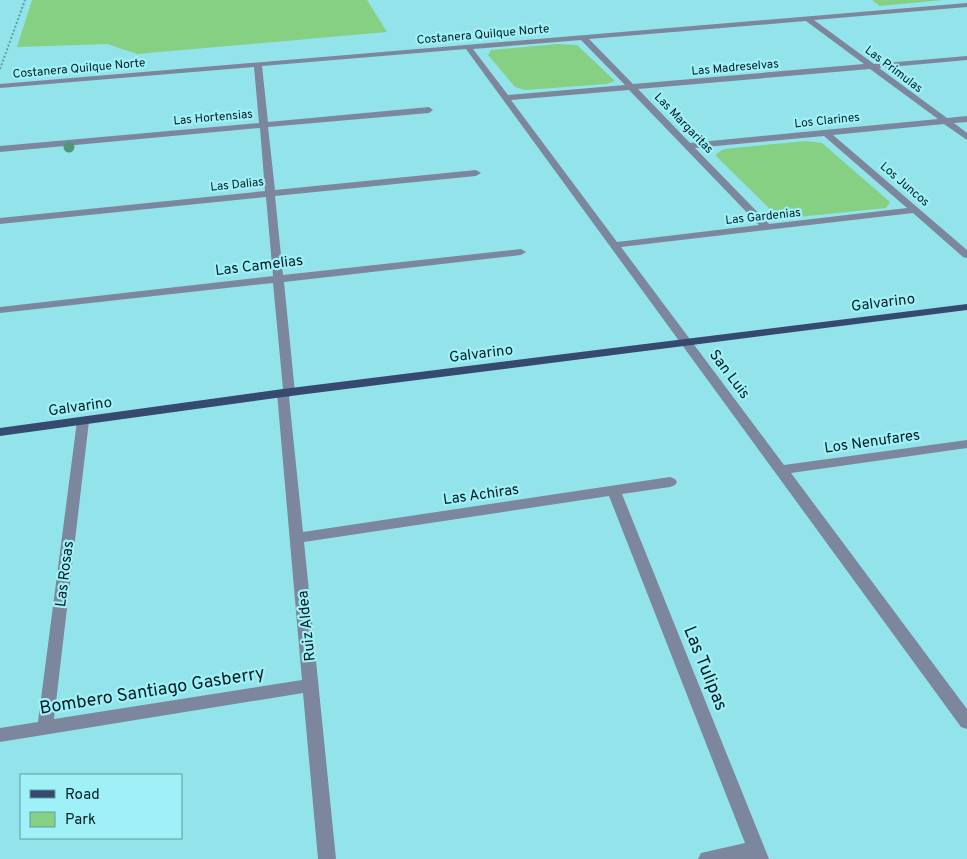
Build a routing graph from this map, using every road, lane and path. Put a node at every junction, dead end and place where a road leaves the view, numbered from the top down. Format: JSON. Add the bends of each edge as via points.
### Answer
{"nodes":[{"id":1,"x":25,"y":0,"type":"edge"},
{"id":2,"x":967,"y":5,"type":"edge"},
{"id":3,"x":807,"y":18,"type":"junction"},
{"id":4,"x":583,"y":37,"type":"junction"},
{"id":5,"x":467,"y":46,"type":"junction"},
{"id":6,"x":967,"y":58,"type":"edge"},
{"id":7,"x":258,"y":64,"type":"junction"},
{"id":8,"x":871,"y":66,"type":"junction"},
{"id":9,"x":0,"y":70,"type":"edge"},
{"id":10,"x":0,"y":86,"type":"edge"},
{"id":11,"x":632,"y":87,"type":"junction"},
{"id":12,"x":505,"y":98,"type":"junction"},
{"id":13,"x":429,"y":110,"type":"dead end"},
{"id":14,"x":967,"y":119,"type":"edge"},
{"id":15,"x":946,"y":121,"type":"junction"},
{"id":16,"x":264,"y":125,"type":"junction"},
{"id":17,"x":826,"y":133,"type":"junction"},
{"id":18,"x":967,"y":137,"type":"edge"},
{"id":19,"x":689,"y":146,"type":"junction"},
{"id":20,"x":0,"y":149,"type":"edge"},
{"id":21,"x":476,"y":174,"type":"dead end"},
{"id":22,"x":270,"y":194,"type":"junction"},
{"id":23,"x":916,"y":210,"type":"junction"},
{"id":24,"x":0,"y":221,"type":"edge"},
{"id":25,"x":766,"y":228,"type":"junction"},
{"id":26,"x":614,"y":245,"type":"junction"},
{"id":27,"x":521,"y":252,"type":"dead end"},
{"id":28,"x":967,"y":255,"type":"edge"},
{"id":29,"x":278,"y":278,"type":"junction"},
{"id":30,"x":967,"y":307,"type":"edge"},
{"id":31,"x":0,"y":310,"type":"edge"},
{"id":32,"x":685,"y":342,"type":"junction"},
{"id":33,"x":286,"y":393,"type":"junction"},
{"id":34,"x":83,"y":421,"type":"junction"},
{"id":35,"x":0,"y":432,"type":"edge"},
{"id":36,"x":967,"y":444,"type":"edge"},
{"id":37,"x":781,"y":470,"type":"junction"},
{"id":38,"x":670,"y":482,"type":"dead end"},
{"id":39,"x":614,"y":491,"type":"junction"},
{"id":40,"x":297,"y":538,"type":"junction"},
{"id":41,"x":311,"y":685,"type":"junction"},
{"id":42,"x":967,"y":722,"type":"edge"},
{"id":43,"x":45,"y":728,"type":"junction"},
{"id":44,"x":0,"y":735,"type":"edge"},
{"id":45,"x":758,"y":854,"type":"edge"},
{"id":46,"x":327,"y":859,"type":"edge"},
{"id":47,"x":707,"y":859,"type":"edge"}],
"edges":[{"from":1,"to":9,"type":"path"},
{"from":2,"to":3,"type":"street","name":"Costanera Quilque Norte"},
{"from":3,"to":4,"type":"street","name":"Costanera Quilque Norte"},
{"from":3,"to":8,"type":"street","name":"Las Primulas"},
{"from":4,"to":5,"type":"street","name":"Costanera Quilque Norte"},
{"from":4,"to":11,"type":"street","name":"Las Margaritas"},
{"from":5,"to":7,"type":"street","name":"Costanera Quilque Norte"},
{"from":5,"to":12,"type":"street","name":"San Luis"},
{"from":6,"to":8,"type":"street","name":"Las Madreselvas"},
{"from":7,"to":10,"type":"street","name":"Costanera Quilque Norte"},
{"from":7,"to":16,"type":"street","name":"Ruiz Aldea"},
{"from":8,"to":11,"type":"street","name":"Las Madreselvas"},
{"from":8,"to":15,"type":"street","name":"Las Primulas"},
{"from":11,"to":12,"type":"street","name":"Las Madreselvas"},
{"from":11,"to":19,"type":"street","name":"Las Margaritas"},
{"from":12,"to":26,"type":"street","name":"San Luis"},
{"from":13,"to":16,"type":"street","name":"Las Hortensias"},
{"from":14,"to":15,"type":"street","name":"Los Clarines"},
{"from":15,"to":17,"type":"street","name":"Los Clarines"},
{"from":15,"to":18,"type":"street","name":"Las Primulas"},
{"from":16,"to":20,"type":"street","name":"Las Hortensias"},
{"from":16,"to":22,"type":"street","name":"Ruiz Aldea"},
{"from":17,"to":19,"type":"street","name":"Los Clarines"},
{"from":17,"to":23,"type":"street","name":"Los Juncos"},
{"from":19,"to":25,"type":"street","name":"Las Margaritas"},
{"from":21,"to":22,"type":"street","name":"Las Dalias"},
{"from":22,"to":24,"type":"street","name":"Las Dalias"},
{"from":22,"to":29,"type":"street","name":"Ruiz Aldea"},
{"from":23,"to":25,"type":"street","name":"Las Gardenias"},
{"from":23,"to":28,"type":"street","name":"Los Juncos"},
{"from":25,"to":26,"type":"street","name":"Las Gardenias"},
{"from":26,"to":32,"type":"street","name":"San Luis"},
{"from":27,"to":29,"type":"street","name":"Las Camelias"},
{"from":29,"to":31,"type":"street","name":"Las Camelias"},
{"from":29,"to":33,"type":"street","name":"Ruiz Aldea"},
{"from":30,"to":32,"type":"main road","name":"Galvarino"},
{"from":32,"to":33,"type":"main road","name":"Galvarino"},
{"from":32,"to":37,"type":"street","name":"San Luis"},
{"from":33,"to":34,"type":"main road","name":"Galvarino"},
{"from":33,"to":40,"type":"street","name":"Ruiz Aldea"},
{"from":34,"to":35,"type":"main road","name":"Galvarino"},
{"from":34,"to":43,"type":"street","name":"Las Rosas"},
{"from":36,"to":37,"type":"street","name":"Los Nenufares"},
{"from":37,"to":42,"type":"street","name":"San Luis"},
{"from":38,"to":39,"type":"street","name":"Las Achiras"},
{"from":39,"to":40,"type":"street","name":"Las Achiras"},
{"from":39,"to":45,"type":"street","name":"Las Tulipas"},
{"from":40,"to":41,"type":"street","name":"Ruiz Aldea"},
{"from":41,"to":43,"type":"street","name":"Bombero Santiago Gasberry"},
{"from":41,"to":46,"type":"street","name":"Ruiz Aldea"},
{"from":43,"to":44,"type":"street","name":"Bombero Santiago Gasberry"},
{"from":45,"to":47,"type":"street"}]}
